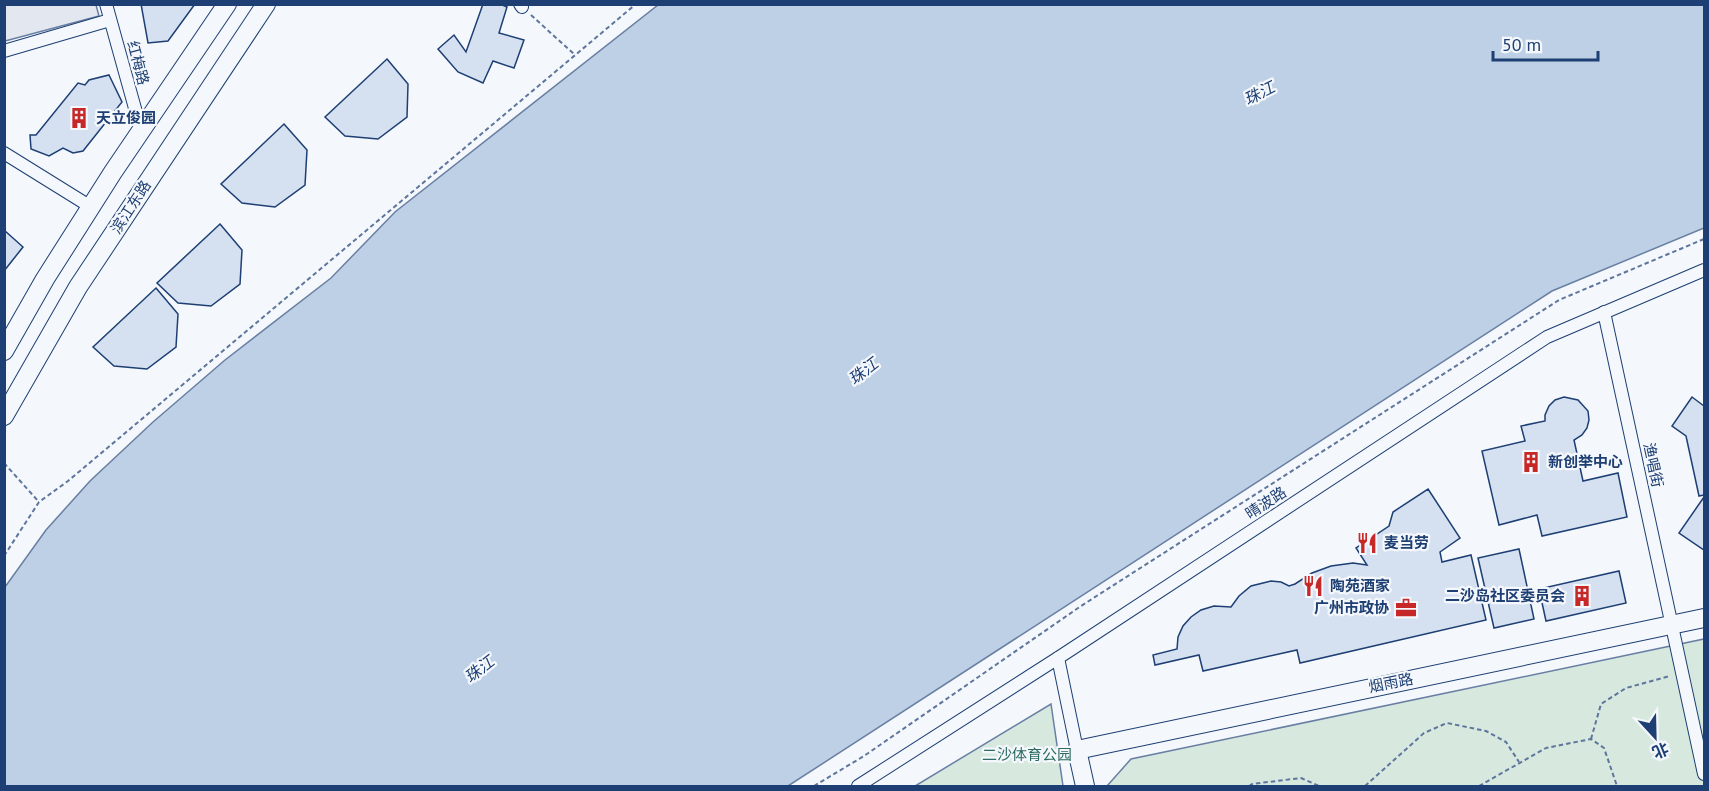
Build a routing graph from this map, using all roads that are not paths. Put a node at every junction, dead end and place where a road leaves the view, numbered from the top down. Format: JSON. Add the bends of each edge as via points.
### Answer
{"nodes":[{"id":1,"x":106,"y":4,"type":"edge"},
{"id":2,"x":227,"y":4,"type":"edge"},
{"id":3,"x":266,"y":4,"type":"edge"},
{"id":4,"x":111,"y":20,"type":"junction"},
{"id":5,"x":4,"y":51,"type":"edge"},
{"id":6,"x":141,"y":130,"type":"junction"},
{"id":7,"x":4,"y":153,"type":"edge"},
{"id":8,"x":91,"y":207,"type":"junction"},
{"id":9,"x":1704,"y":270,"type":"edge"},
{"id":10,"x":1604,"y":312,"type":"junction"},
{"id":11,"x":4,"y":351,"type":"edge"},
{"id":12,"x":4,"y":416,"type":"edge"},
{"id":13,"x":1704,"y":618,"type":"edge"},
{"id":14,"x":1673,"y":624,"type":"junction"},
{"id":15,"x":1058,"y":658,"type":"junction"},
{"id":16,"x":1077,"y":750,"type":"junction"},
{"id":17,"x":1704,"y":774,"type":"edge"},
{"id":18,"x":858,"y":786,"type":"edge"},
{"id":19,"x":1085,"y":786,"type":"edge"}],
"edges":[{"from":1,"to":4,"type":"street","name":"红梅路"},
{"from":2,"to":6,"type":"main road"},
{"from":3,"to":12,"type":"main road","name":"滨江东路","via":[[78,287]]},
{"from":4,"to":5,"type":"street"},
{"from":4,"to":6,"type":"street","name":"红梅路"},
{"from":6,"to":8,"type":"main road"},
{"from":7,"to":8,"type":"street"},
{"from":8,"to":11,"type":"main road"},
{"from":9,"to":10,"type":"street","name":"晴波路"},
{"from":10,"to":14,"type":"street","name":"渔唱街"},
{"from":10,"to":15,"type":"street","name":"晴波路","via":[[1546,337]]},
{"from":13,"to":14,"type":"main road","name":"烟雨路"},
{"from":14,"to":16,"type":"main road","name":"烟雨路"},
{"from":14,"to":17,"type":"street","name":"渔唱街"},
{"from":15,"to":16,"type":"street"},
{"from":15,"to":18,"type":"street","name":"晴波路"},
{"from":16,"to":19,"type":"main road"}]}
